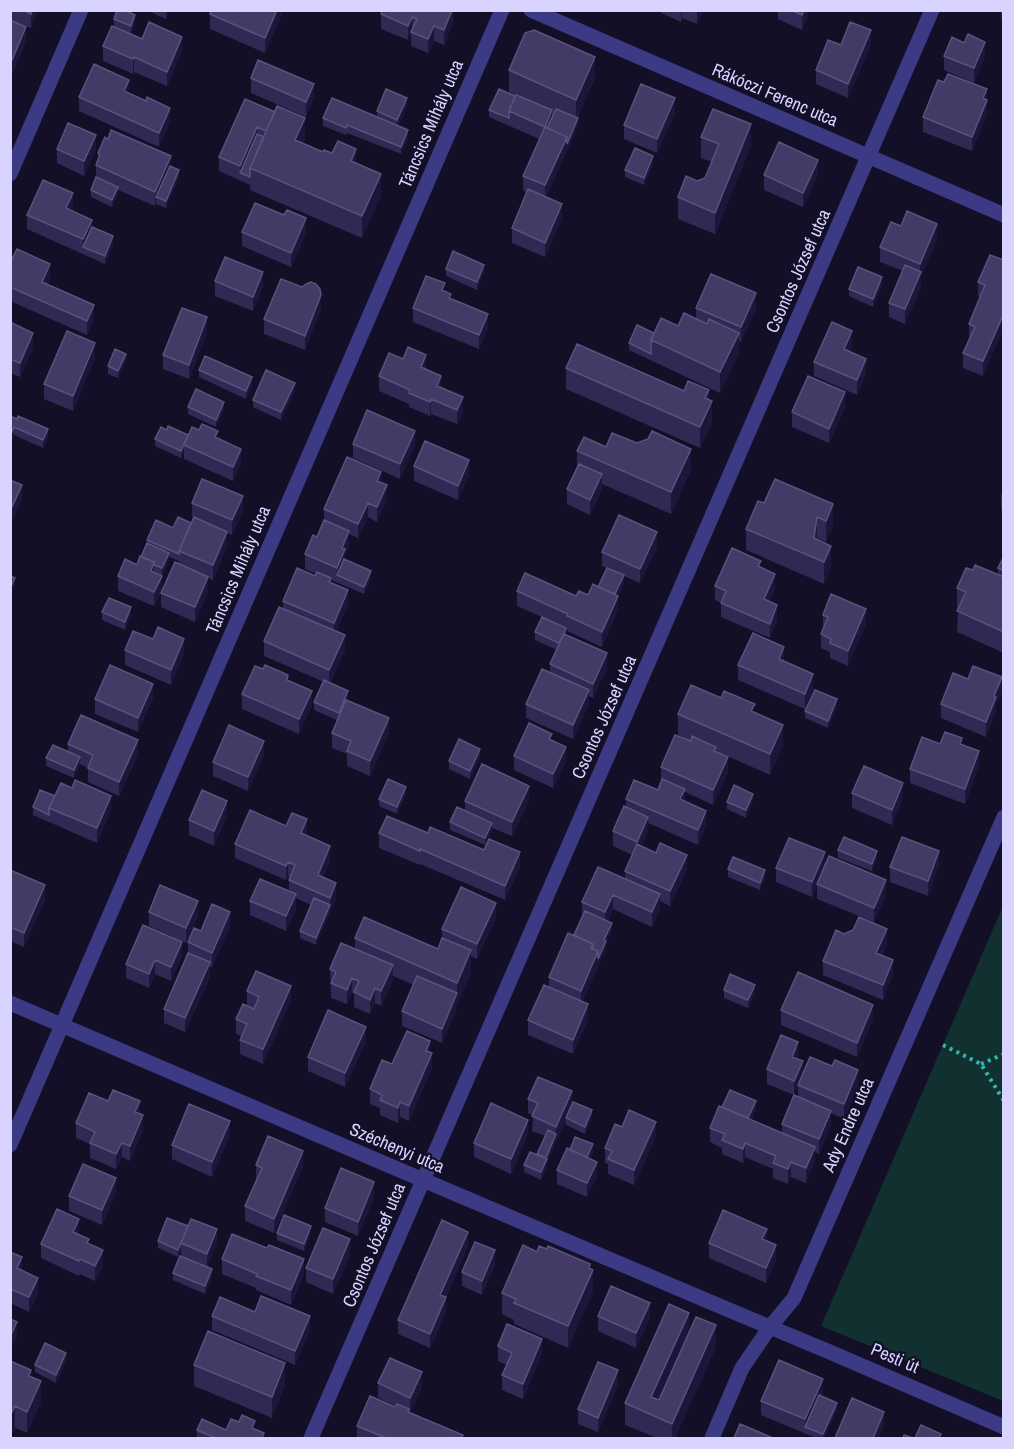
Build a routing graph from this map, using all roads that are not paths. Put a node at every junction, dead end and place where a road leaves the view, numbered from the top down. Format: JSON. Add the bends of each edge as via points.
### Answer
{"nodes":[{"id":1,"x":81,"y":10,"type":"edge"},
{"id":2,"x":502,"y":10,"type":"edge"},
{"id":3,"x":531,"y":10,"type":"edge"},
{"id":4,"x":932,"y":10,"type":"edge"},
{"id":5,"x":869,"y":157,"type":"junction"},
{"id":6,"x":10,"y":174,"type":"edge"},
{"id":7,"x":1004,"y":215,"type":"edge"},
{"id":8,"x":1004,"y":817,"type":"edge"},
{"id":9,"x":10,"y":1003,"type":"edge"},
{"id":10,"x":62,"y":1025,"type":"junction"},
{"id":11,"x":10,"y":1145,"type":"edge"},
{"id":12,"x":423,"y":1180,"type":"junction"},
{"id":13,"x":770,"y":1327,"type":"junction"},
{"id":14,"x":1004,"y":1427,"type":"edge"},
{"id":15,"x":311,"y":1438,"type":"edge"},
{"id":16,"x":712,"y":1438,"type":"edge"}],
"edges":[{"from":1,"to":6,"type":"street"},
{"from":2,"to":10,"type":"street","name":"Táncsics Mihály utca"},
{"from":3,"to":5,"type":"street","name":"Rákóczi Ferenc utca"},
{"from":4,"to":5,"type":"street","name":"Csontos József utca"},
{"from":5,"to":7,"type":"street","name":"Rákóczi Ferenc utca"},
{"from":5,"to":12,"type":"street","name":"Csontos József utca"},
{"from":8,"to":13,"type":"street","name":"Ady Endre utca","via":[[794,1298]]},
{"from":9,"to":10,"type":"street","name":"Széchenyi utca"},
{"from":10,"to":11,"type":"street","name":"Táncsics Mihály utca"},
{"from":10,"to":12,"type":"street","name":"Széchenyi utca"},
{"from":12,"to":13,"type":"street","name":"Széchenyi utca"},
{"from":12,"to":15,"type":"street","name":"Csontos József utca"},
{"from":13,"to":14,"type":"street","name":"Pesti út"},
{"from":13,"to":16,"type":"street","name":"Ady Endre utca","via":[[742,1368]]}]}
